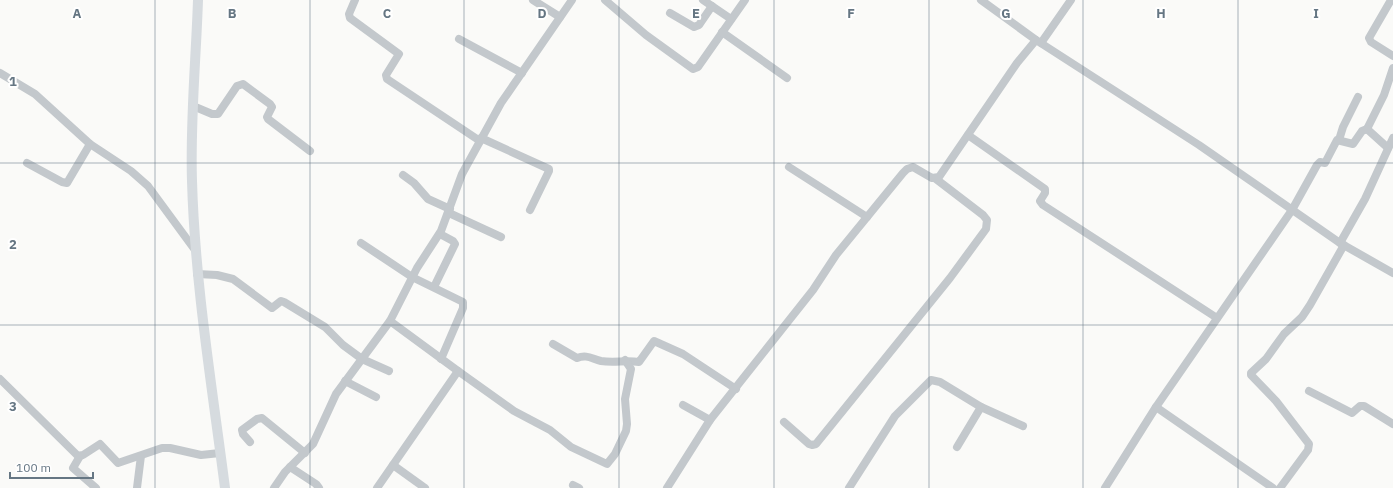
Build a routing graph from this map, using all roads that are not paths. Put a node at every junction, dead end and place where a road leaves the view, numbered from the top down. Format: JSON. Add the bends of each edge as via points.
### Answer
{"nodes":[{"id":1,"x":198,"y":0,"type":"edge"},
{"id":2,"x":355,"y":0,"type":"edge"},
{"id":3,"x":533,"y":0,"type":"edge"},
{"id":4,"x":572,"y":0,"type":"edge"},
{"id":5,"x":605,"y":0,"type":"edge"},
{"id":6,"x":703,"y":0,"type":"edge"},
{"id":7,"x":745,"y":0,"type":"edge"},
{"id":8,"x":981,"y":0,"type":"edge"},
{"id":9,"x":1070,"y":0,"type":"edge"},
{"id":10,"x":1391,"y":0,"type":"edge"},
{"id":11,"x":712,"y":6,"type":"junction"},
{"id":12,"x":670,"y":13,"type":"dead end"},
{"id":13,"x":560,"y":17,"type":"junction"},
{"id":14,"x":732,"y":19,"type":"junction"},
{"id":15,"x":722,"y":32,"type":"junction"},
{"id":16,"x":459,"y":39,"type":"dead end"},
{"id":17,"x":1039,"y":41,"type":"junction"},
{"id":18,"x":1393,"y":56,"type":"edge"},
{"id":19,"x":1393,"y":68,"type":"edge"},
{"id":20,"x":0,"y":73,"type":"edge"},
{"id":21,"x":522,"y":73,"type":"junction"},
{"id":22,"x":787,"y":78,"type":"dead end"},
{"id":23,"x":1358,"y":97,"type":"dead end"},
{"id":24,"x":193,"y":106,"type":"junction"},
{"id":25,"x":1367,"y":129,"type":"junction"},
{"id":26,"x":968,"y":135,"type":"junction"},
{"id":27,"x":1393,"y":138,"type":"edge"},
{"id":28,"x":481,"y":140,"type":"junction"},
{"id":29,"x":1339,"y":140,"type":"junction"},
{"id":30,"x":90,"y":144,"type":"junction"},
{"id":31,"x":1388,"y":148,"type":"junction"},
{"id":32,"x":310,"y":152,"type":"dead end"},
{"id":33,"x":27,"y":163,"type":"dead end"},
{"id":34,"x":789,"y":167,"type":"dead end"},
{"id":35,"x":403,"y":175,"type":"dead end"},
{"id":36,"x":936,"y":179,"type":"junction"},
{"id":37,"x":530,"y":210,"type":"dead end"},
{"id":38,"x":1292,"y":210,"type":"junction"},
{"id":39,"x":449,"y":211,"type":"junction"},
{"id":40,"x":867,"y":217,"type":"junction"},
{"id":41,"x":440,"y":234,"type":"junction"},
{"id":42,"x":501,"y":237,"type":"dead end"},
{"id":43,"x":361,"y":243,"type":"dead end"},
{"id":44,"x":1342,"y":244,"type":"junction"},
{"id":45,"x":195,"y":250,"type":"junction"},
{"id":46,"x":1393,"y":273,"type":"edge"},
{"id":47,"x":197,"y":274,"type":"junction"},
{"id":48,"x":412,"y":277,"type":"junction"},
{"id":49,"x":434,"y":287,"type":"junction"},
{"id":50,"x":1217,"y":318,"type":"junction"},
{"id":51,"x":390,"y":321,"type":"junction"},
{"id":52,"x":553,"y":344,"type":"dead end"},
{"id":53,"x":362,"y":358,"type":"junction"},
{"id":54,"x":442,"y":359,"type":"junction"},
{"id":55,"x":625,"y":360,"type":"junction"},
{"id":56,"x":389,"y":371,"type":"dead end"},
{"id":57,"x":458,"y":371,"type":"junction"},
{"id":58,"x":0,"y":379,"type":"edge"},
{"id":59,"x":345,"y":381,"type":"junction"},
{"id":60,"x":736,"y":389,"type":"junction"},
{"id":61,"x":1309,"y":391,"type":"dead end"},
{"id":62,"x":376,"y":397,"type":"dead end"},
{"id":63,"x":683,"y":405,"type":"dead end"},
{"id":64,"x":981,"y":407,"type":"junction"},
{"id":65,"x":1156,"y":407,"type":"junction"},
{"id":66,"x":710,"y":420,"type":"junction"},
{"id":67,"x":784,"y":422,"type":"dead end"},
{"id":68,"x":1393,"y":424,"type":"edge"},
{"id":69,"x":1023,"y":426,"type":"dead end"},
{"id":70,"x":250,"y":442,"type":"dead end"},
{"id":71,"x":957,"y":448,"type":"dead end"},
{"id":72,"x":220,"y":453,"type":"junction"},
{"id":73,"x":305,"y":453,"type":"junction"},
{"id":74,"x":80,"y":456,"type":"junction"},
{"id":75,"x":142,"y":456,"type":"junction"},
{"id":76,"x":393,"y":465,"type":"junction"},
{"id":77,"x":290,"y":467,"type":"junction"},
{"id":78,"x":96,"y":488,"type":"edge"},
{"id":79,"x":136,"y":488,"type":"edge"},
{"id":80,"x":225,"y":488,"type":"edge"},
{"id":81,"x":274,"y":488,"type":"edge"},
{"id":82,"x":319,"y":488,"type":"edge"},
{"id":83,"x":377,"y":488,"type":"edge"},
{"id":84,"x":425,"y":488,"type":"edge"},
{"id":85,"x":667,"y":488,"type":"edge"},
{"id":86,"x":849,"y":488,"type":"edge"},
{"id":87,"x":1105,"y":488,"type":"edge"},
{"id":88,"x":1273,"y":488,"type":"edge"},
{"id":89,"x":1280,"y":488,"type":"edge"}],
"edges":[{"from":1,"to":24,"type":"main road"},
{"from":2,"to":28,"type":"street","via":[[349,14],[350,18],[399,54],[386,75],[387,79]]},
{"from":3,"to":13,"type":"street"},
{"from":4,"to":13,"type":"street"},
{"from":5,"to":15,"type":"street","via":[[646,35],[693,69],[698,67]]},
{"from":6,"to":11,"type":"street"},
{"from":7,"to":14,"type":"street"},
{"from":8,"to":17,"type":"street"},
{"from":9,"to":17,"type":"street"},
{"from":10,"to":18,"type":"street","via":[[1369,38]]},
{"from":11,"to":12,"type":"street","via":[[699,25],[694,27]]},
{"from":11,"to":14,"type":"street"},
{"from":13,"to":21,"type":"street"},
{"from":14,"to":15,"type":"street"},
{"from":15,"to":22,"type":"street"},
{"from":16,"to":21,"type":"street"},
{"from":17,"to":26,"type":"street","via":[[1018,63]]},
{"from":17,"to":38,"type":"street","via":[[1199,145]]},
{"from":19,"to":25,"type":"street","via":[[1384,95]]},
{"from":20,"to":30,"type":"street","via":[[35,94]]},
{"from":21,"to":28,"type":"street","via":[[501,103]]},
{"from":23,"to":29,"type":"street"},
{"from":24,"to":32,"type":"street","via":[[218,114],[237,86],[243,84],[272,107],[268,119]]},
{"from":24,"to":45,"type":"main road","via":[[192,181]]},
{"from":25,"to":29,"type":"street","via":[[1362,131],[1353,144]]},
{"from":25,"to":31,"type":"street"},
{"from":26,"to":36,"type":"street"},
{"from":26,"to":50,"type":"street","via":[[1045,189],[1040,201],[1043,205]]},
{"from":27,"to":31,"type":"street"},
{"from":28,"to":37,"type":"street","via":[[549,169]]},
{"from":28,"to":39,"type":"street","via":[[460,180]]},
{"from":29,"to":38,"type":"street","via":[[1325,163],[1320,162],[1317,165]]},
{"from":30,"to":33,"type":"street","via":[[66,183]]},
{"from":30,"to":45,"type":"street","via":[[132,171],[148,186]]},
{"from":31,"to":44,"type":"street"},
{"from":34,"to":40,"type":"street"},
{"from":35,"to":39,"type":"street","via":[[428,199]]},
{"from":36,"to":40,"type":"street","via":[[917,168],[907,169]]},
{"from":36,"to":67,"type":"street","via":[[983,215],[987,220],[986,229],[950,278],[816,444],[810,444]]},
{"from":38,"to":44,"type":"street"},
{"from":38,"to":50,"type":"street"},
{"from":39,"to":41,"type":"street"},
{"from":39,"to":42,"type":"street"},
{"from":40,"to":60,"type":"street"},
{"from":41,"to":48,"type":"street"},
{"from":41,"to":49,"type":"street","via":[[455,244]]},
{"from":43,"to":48,"type":"street"},
{"from":44,"to":46,"type":"street"},
{"from":44,"to":89,"type":"street","via":[[1306,311],[1251,373],[1309,444],[1308,450]]},
{"from":45,"to":47,"type":"main road"},
{"from":47,"to":53,"type":"street","via":[[233,279],[272,308],[281,301],[284,302],[325,327],[343,345]]},
{"from":47,"to":72,"type":"main road"},
{"from":48,"to":49,"type":"street"},
{"from":48,"to":51,"type":"street"},
{"from":49,"to":54,"type":"street","via":[[461,300],[464,304]]},
{"from":50,"to":65,"type":"street"},
{"from":51,"to":53,"type":"street"},
{"from":51,"to":54,"type":"street"},
{"from":52,"to":55,"type":"street","via":[[577,358],[585,356],[602,361]]},
{"from":53,"to":56,"type":"street"},
{"from":53,"to":59,"type":"street"},
{"from":54,"to":57,"type":"street"},
{"from":55,"to":57,"type":"street","via":[[631,369],[625,399],[627,424],[619,447],[607,464],[571,447],[550,430],[514,411]]},
{"from":55,"to":60,"type":"street","via":[[641,361],[654,340],[683,354]]},
{"from":57,"to":76,"type":"street"},
{"from":58,"to":74,"type":"street"},
{"from":59,"to":62,"type":"street"},
{"from":59,"to":73,"type":"street","via":[[329,405],[313,444]]},
{"from":60,"to":66,"type":"street"},
{"from":61,"to":68,"type":"street","via":[[1352,413],[1360,406],[1364,406]]},
{"from":63,"to":66,"type":"street"},
{"from":64,"to":69,"type":"street"},
{"from":64,"to":71,"type":"street"},
{"from":64,"to":86,"type":"street","via":[[935,380],[928,382],[895,416]]},
{"from":65,"to":87,"type":"street"},
{"from":65,"to":88,"type":"street"},
{"from":66,"to":85,"type":"street"},
{"from":70,"to":73,"type":"street","via":[[242,430],[262,418]]},
{"from":72,"to":75,"type":"street","via":[[201,455],[162,448]]},
{"from":72,"to":80,"type":"main road"},
{"from":73,"to":77,"type":"street"},
{"from":74,"to":75,"type":"street","via":[[100,444],[118,463]]},
{"from":74,"to":78,"type":"street","via":[[73,468]]},
{"from":75,"to":79,"type":"street"},
{"from":76,"to":83,"type":"street"},
{"from":76,"to":84,"type":"street"},
{"from":77,"to":81,"type":"street"},
{"from":77,"to":82,"type":"street"}]}
